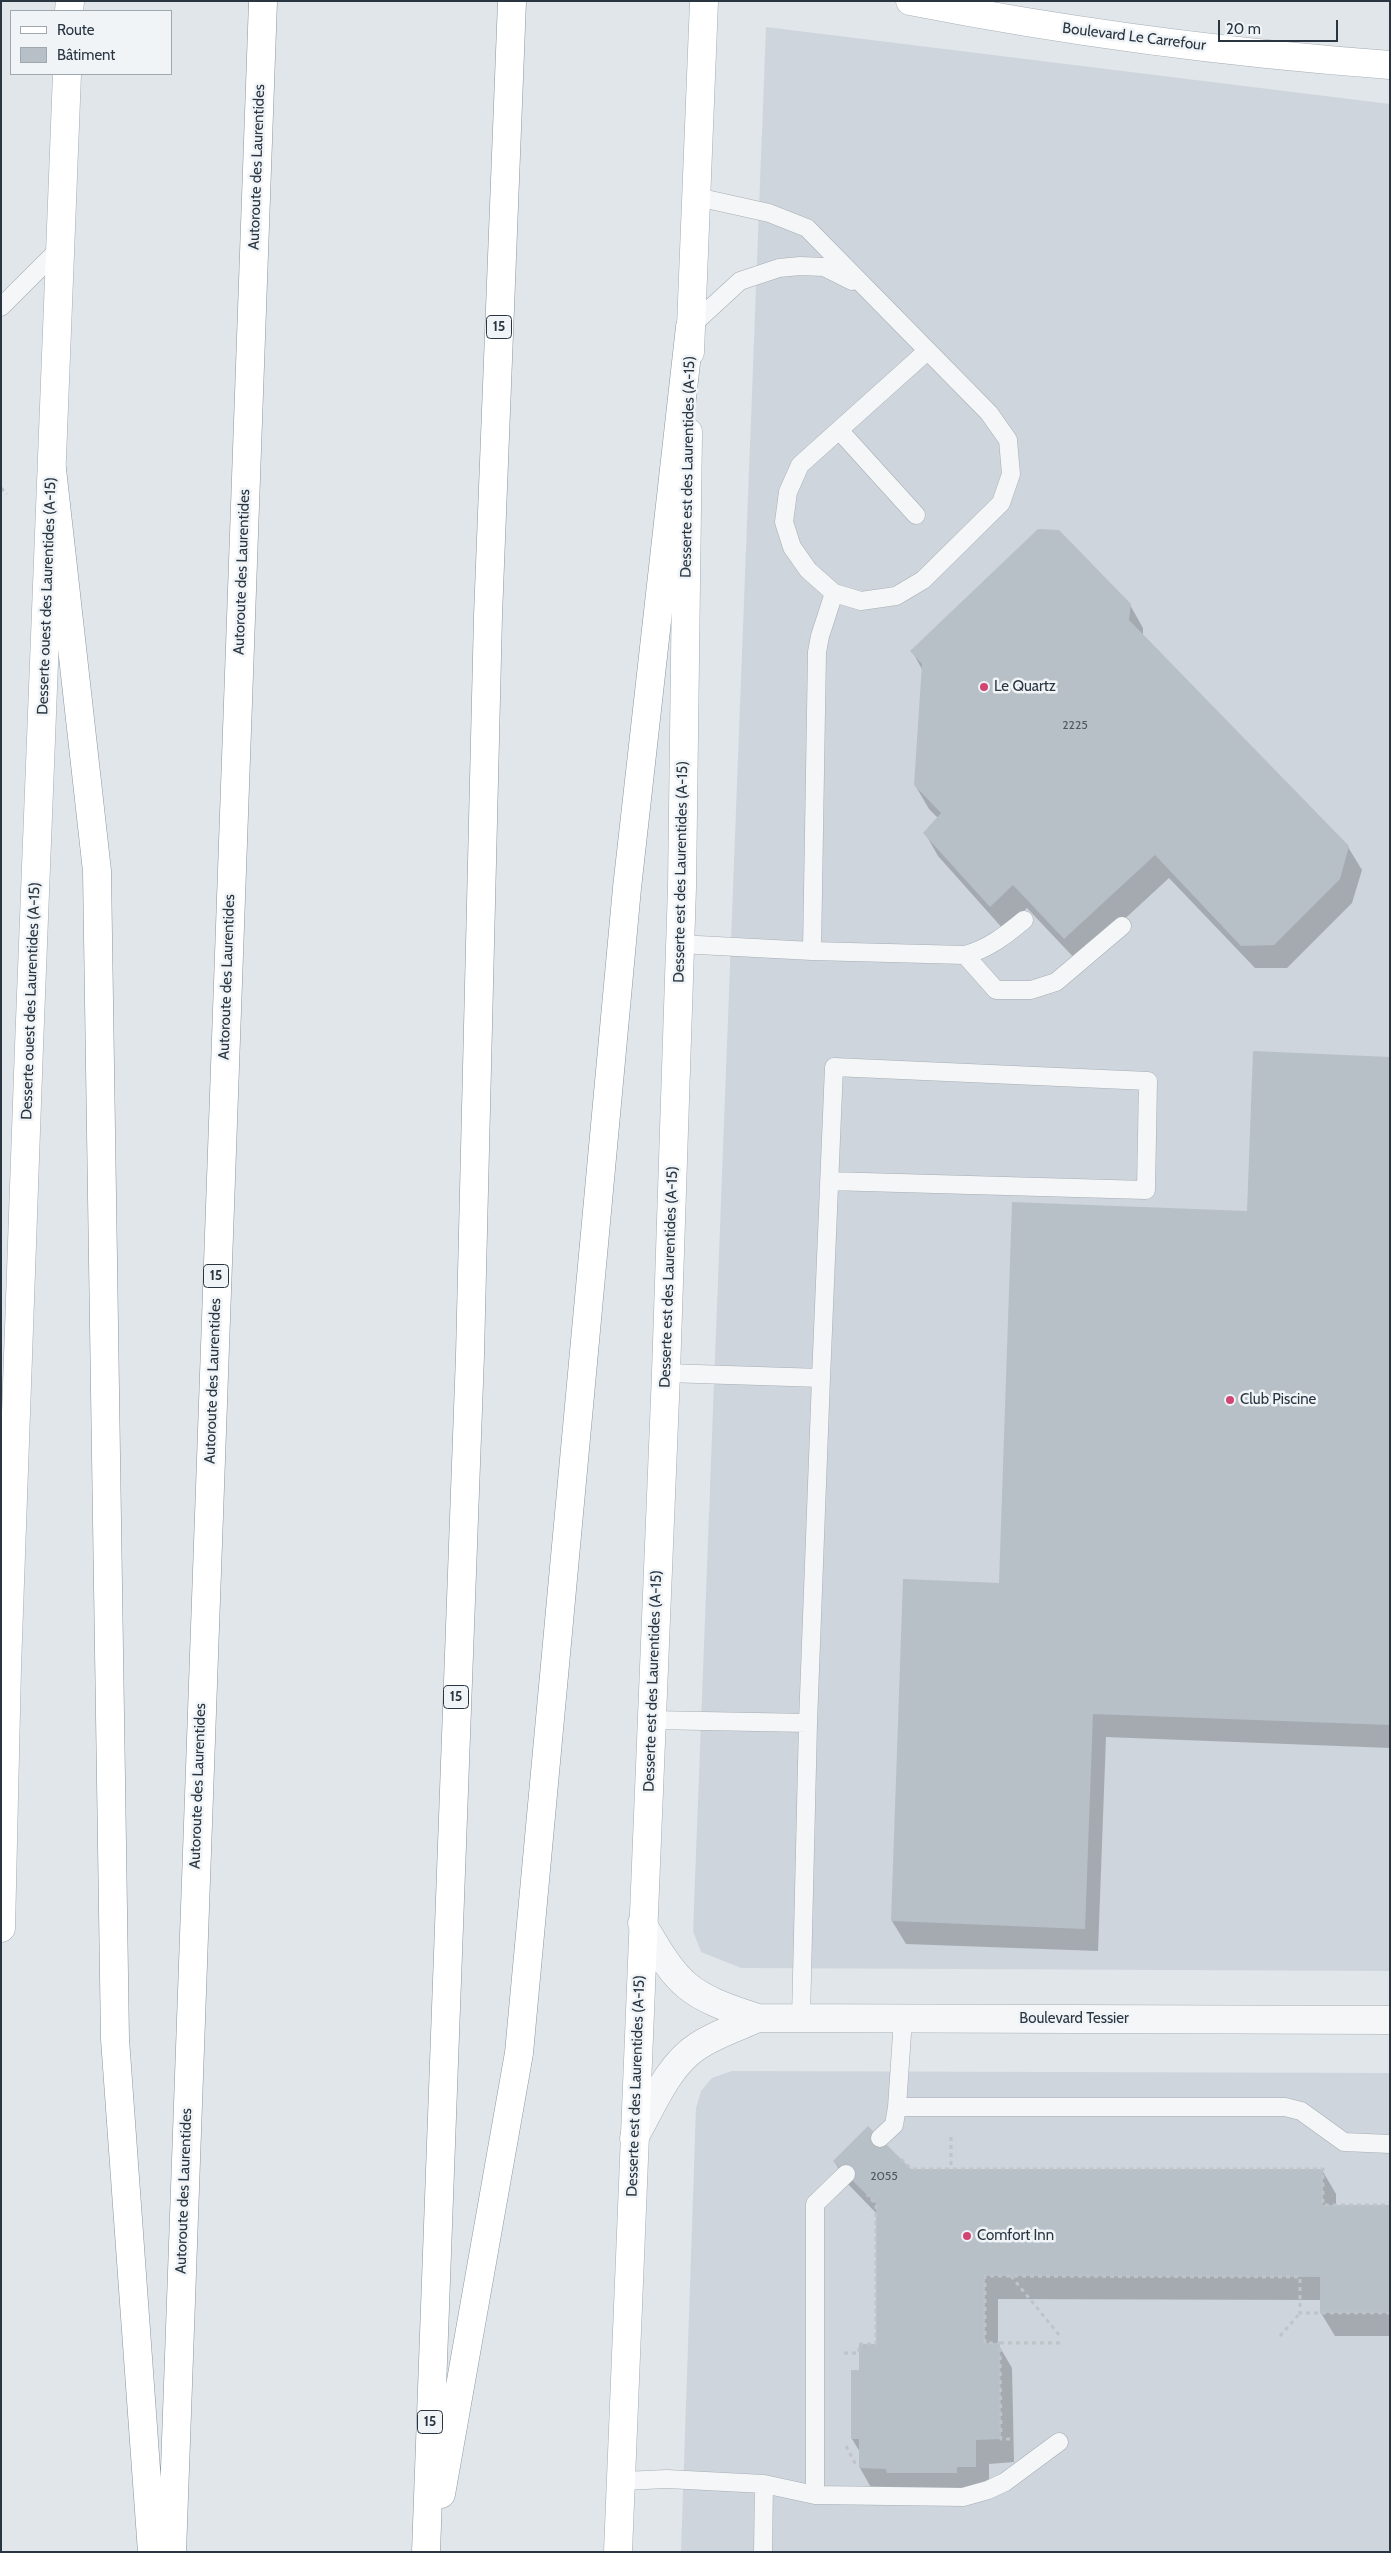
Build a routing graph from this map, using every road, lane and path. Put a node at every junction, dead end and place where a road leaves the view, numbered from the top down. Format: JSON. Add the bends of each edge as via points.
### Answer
{"nodes":[{"id":1,"x":263,"y":1,"type":"edge"},
{"id":2,"x":512,"y":1,"type":"edge"},
{"id":3,"x":518,"y":1,"type":"edge"},
{"id":4,"x":704,"y":1,"type":"edge"},
{"id":5,"x":910,"y":1,"type":"edge"},
{"id":6,"x":510,"y":39,"type":"junction"},
{"id":7,"x":1390,"y":65,"type":"edge"},
{"id":8,"x":67,"y":75,"type":"edge"},
{"id":9,"x":697,"y":197,"type":"junction"},
{"id":10,"x":62,"y":246,"type":"junction"},
{"id":11,"x":870,"y":295,"type":"junction"},
{"id":12,"x":1,"y":307,"type":"edge"},
{"id":13,"x":690,"y":327,"type":"junction"},
{"id":14,"x":926,"y":352,"type":"junction"},
{"id":15,"x":839,"y":430,"type":"junction"},
{"id":16,"x":52,"y":470,"type":"junction"},
{"id":17,"x":1,"y":488,"type":"edge"},
{"id":18,"x":7,"y":494,"type":"dead end"},
{"id":19,"x":916,"y":515,"type":"dead end"},
{"id":20,"x":834,"y":593,"type":"junction"},
{"id":21,"x":1024,"y":920,"type":"dead end"},
{"id":22,"x":1122,"y":926,"type":"dead end"},
{"id":23,"x":679,"y":944,"type":"junction"},
{"id":24,"x":812,"y":951,"type":"junction"},
{"id":25,"x":965,"y":955,"type":"junction"},
{"id":26,"x":829,"y":1182,"type":"junction"},
{"id":27,"x":666,"y":1374,"type":"junction"},
{"id":28,"x":821,"y":1378,"type":"junction"},
{"id":29,"x":651,"y":1720,"type":"junction"},
{"id":30,"x":808,"y":1723,"type":"junction"},
{"id":31,"x":642,"y":1923,"type":"junction"},
{"id":32,"x":1,"y":1928,"type":"edge"},
{"id":33,"x":758,"y":2018,"type":"junction"},
{"id":34,"x":801,"y":2018,"type":"junction"},
{"id":35,"x":903,"y":2019,"type":"junction"},
{"id":36,"x":1390,"y":2020,"type":"edge"},
{"id":37,"x":897,"y":2107,"type":"junction"},
{"id":38,"x":950,"y":2128,"type":"dead end"},
{"id":39,"x":634,"y":2138,"type":"junction"},
{"id":40,"x":880,"y":2138,"type":"dead end"},
{"id":41,"x":1390,"y":2144,"type":"edge"},
{"id":42,"x":901,"y":2158,"type":"dead end"},
{"id":43,"x":951,"y":2169,"type":"junction"},
{"id":44,"x":846,"y":2174,"type":"dead end"},
{"id":45,"x":866,"y":2195,"type":"dead end"},
{"id":46,"x":1390,"y":2205,"type":"edge"},
{"id":47,"x":1011,"y":2276,"type":"junction"},
{"id":48,"x":1300,"y":2313,"type":"junction"},
{"id":49,"x":1390,"y":2313,"type":"edge"},
{"id":50,"x":1060,"y":2336,"type":"dead end"},
{"id":51,"x":1280,"y":2336,"type":"dead end"},
{"id":52,"x":1000,"y":2343,"type":"junction"},
{"id":53,"x":1060,"y":2343,"type":"dead end"},
{"id":54,"x":844,"y":2363,"type":"dead end"},
{"id":55,"x":1001,"y":2439,"type":"dead end"},
{"id":56,"x":843,"y":2441,"type":"dead end"},
{"id":57,"x":1059,"y":2442,"type":"dead end"},
{"id":58,"x":858,"y":2468,"type":"dead end"},
{"id":59,"x":623,"y":2481,"type":"junction"},
{"id":60,"x":764,"y":2484,"type":"junction"},
{"id":61,"x":815,"y":2495,"type":"junction"},
{"id":62,"x":152,"y":2552,"type":"edge"},
{"id":63,"x":172,"y":2552,"type":"edge"},
{"id":64,"x":426,"y":2552,"type":"edge"},
{"id":65,"x":431,"y":2552,"type":"edge"},
{"id":66,"x":618,"y":2552,"type":"edge"},
{"id":67,"x":763,"y":2552,"type":"edge"}],
"edges":[{"from":1,"to":63,"type":"main road","name":"Autoroute des Laurentides","number":"15"},
{"from":2,"to":6,"type":"main road","number":"15"},
{"from":3,"to":6,"type":"main road"},
{"from":4,"to":9,"type":"main road","name":"Desserte est des Laurentides (A-15)"},
{"from":5,"to":7,"type":"main road","name":"Boulevard Le Carrefour","via":[[1070,30],[1312,59]]},
{"from":6,"to":64,"type":"main road","number":"15","via":[[488,616],[470,1355]]},
{"from":8,"to":10,"type":"main road","name":"Desserte ouest des Laurentides (A-15)"},
{"from":9,"to":11,"type":"lane","via":[[769,213],[807,228]]},
{"from":9,"to":13,"type":"main road","name":"Desserte est des Laurentides (A-15)"},
{"from":10,"to":12,"type":"lane"},
{"from":10,"to":16,"type":"main road","name":"Desserte ouest des Laurentides (A-15)"},
{"from":11,"to":13,"type":"lane","via":[[847,277],[824,267],[779,268],[740,281]]},
{"from":11,"to":14,"type":"lane"},
{"from":13,"to":23,"type":"main road","name":"Desserte est des Laurentides (A-15)"},
{"from":13,"to":65,"type":"main road","via":[[626,898],[519,2053]]},
{"from":14,"to":15,"type":"lane"},
{"from":14,"to":20,"type":"lane","via":[[989,413],[1008,440],[1011,474],[1001,503],[923,580],[896,596],[861,601]]},
{"from":15,"to":19,"type":"lane"},
{"from":15,"to":20,"type":"lane","via":[[800,465],[788,492],[784,522],[792,547],[808,570]]},
{"from":16,"to":32,"type":"main road","name":"Desserte ouest des Laurentides (A-15)","via":[[7,1647]]},
{"from":16,"to":62,"type":"main road","via":[[97,871],[115,2039]]},
{"from":17,"to":18,"type":"path"},
{"from":20,"to":24,"type":"lane","via":[[817,652]]},
{"from":21,"to":25,"type":"lane","via":[[993,944]]},
{"from":22,"to":25,"type":"lane","via":[[1056,982],[1031,990],[996,990]]},
{"from":23,"to":24,"type":"lane"},
{"from":23,"to":27,"type":"main road","name":"Desserte est des Laurentides (A-15)"},
{"from":24,"to":25,"type":"lane"},
{"from":26,"to":26,"type":"lane","via":[[834,1067],[1148,1081],[1146,1190]]},
{"from":26,"to":28,"type":"lane"},
{"from":27,"to":28,"type":"lane"},
{"from":27,"to":29,"type":"main road","name":"Desserte est des Laurentides (A-15)"},
{"from":28,"to":30,"type":"lane"},
{"from":29,"to":30,"type":"lane"},
{"from":29,"to":31,"type":"main road","name":"Desserte est des Laurentides (A-15)"},
{"from":30,"to":34,"type":"lane"},
{"from":31,"to":33,"type":"street","name":"Boulevard Tessier","via":[[663,1959],[690,1990],[725,2008]]},
{"from":31,"to":39,"type":"main road","name":"Desserte est des Laurentides (A-15)"},
{"from":33,"to":34,"type":"street","name":"Boulevard Tessier"},
{"from":33,"to":39,"type":"street","name":"Boulevard Tessier","via":[[686,2054]]},
{"from":34,"to":35,"type":"street","name":"Boulevard Tessier"},
{"from":35,"to":36,"type":"street","name":"Boulevard Tessier"},
{"from":35,"to":37,"type":"lane"},
{"from":37,"to":40,"type":"lane","via":[[894,2125]]},
{"from":37,"to":41,"type":"lane","via":[[1285,2107],[1301,2111],[1344,2142]]},
{"from":38,"to":43,"type":"path"},
{"from":39,"to":59,"type":"main road","name":"Desserte est des Laurentides (A-15)"},
{"from":42,"to":43,"type":"path","via":[[911,2169]]},
{"from":43,"to":46,"type":"path","via":[[1323,2169],[1323,2205]]},
{"from":44,"to":61,"type":"lane","via":[[815,2204]]},
{"from":45,"to":54,"type":"path","via":[[876,2204],[876,2344],[859,2344],[859,2353],[844,2353]]},
{"from":47,"to":48,"type":"path","via":[[1300,2277]]},
{"from":47,"to":50,"type":"path"},
{"from":47,"to":52,"type":"path","via":[[985,2276],[985,2343]]},
{"from":48,"to":49,"type":"path"},
{"from":48,"to":51,"type":"path"},
{"from":52,"to":53,"type":"path"},
{"from":52,"to":55,"type":"path"},
{"from":56,"to":58,"type":"path"},
{"from":57,"to":61,"type":"lane","via":[[1005,2482],[963,2497]]},
{"from":59,"to":60,"type":"lane","via":[[667,2479]]},
{"from":59,"to":66,"type":"main road","name":"Desserte est des Laurentides (A-15)"},
{"from":60,"to":61,"type":"lane"},
{"from":60,"to":67,"type":"lane"}]}
